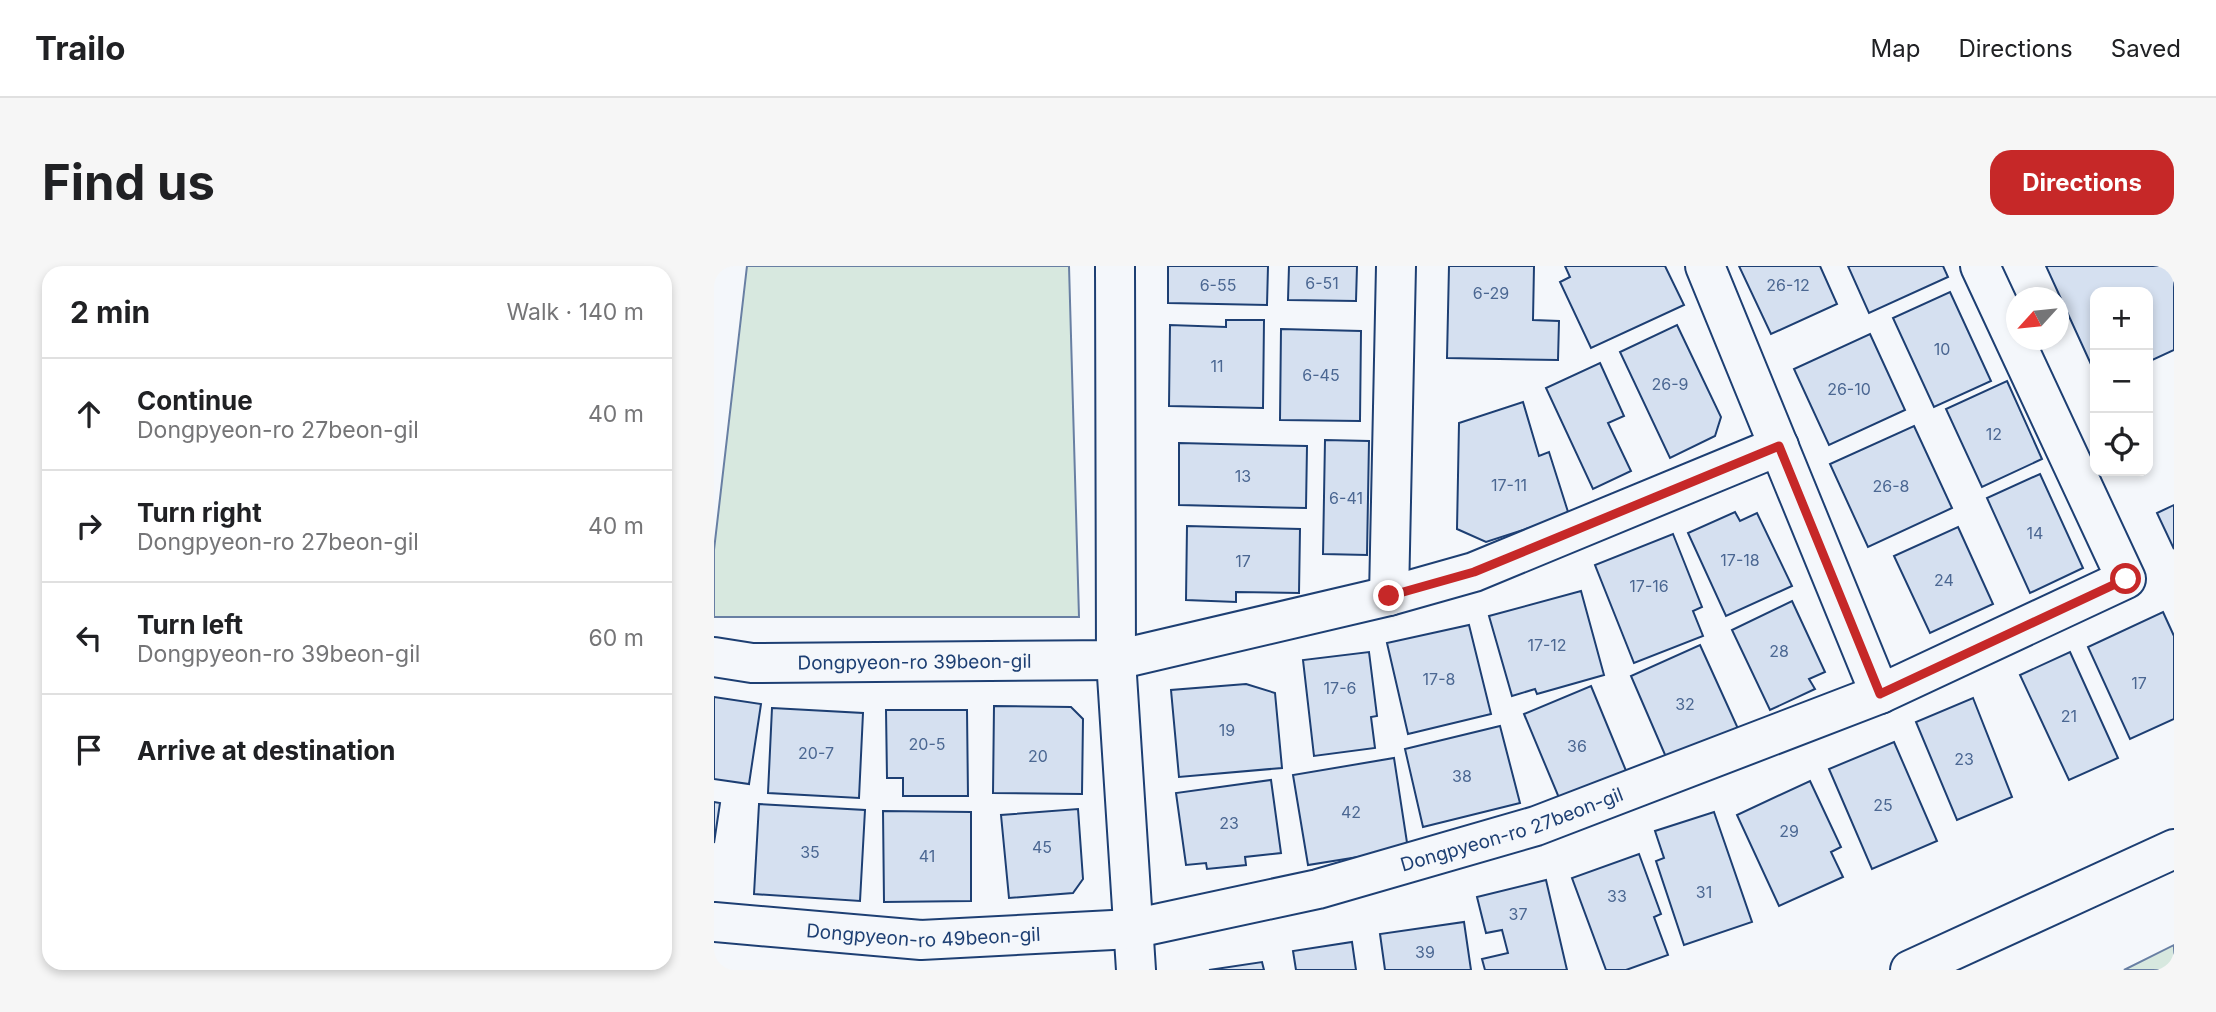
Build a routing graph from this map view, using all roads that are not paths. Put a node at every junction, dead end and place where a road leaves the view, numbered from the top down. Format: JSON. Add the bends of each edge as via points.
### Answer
{"nodes":[{"id":1,"x":1115,"y":266,"type":"edge"},
{"id":2,"x":1396,"y":266,"type":"edge"},
{"id":3,"x":1705,"y":266,"type":"edge"},
{"id":4,"x":1980,"y":266,"type":"edge"},
{"id":5,"x":1779,"y":446,"type":"junction"},
{"id":6,"x":1389,"y":596,"type":"junction"},
{"id":7,"x":714,"y":657,"type":"edge"},
{"id":8,"x":1116,"y":660,"type":"junction"},
{"id":9,"x":1880,"y":694,"type":"junction"},
{"id":10,"x":2174,"y":849,"type":"edge"},
{"id":11,"x":714,"y":922,"type":"edge"},
{"id":12,"x":1132,"y":929,"type":"junction"},
{"id":13,"x":1136,"y":970,"type":"edge"},
{"id":14,"x":1910,"y":970,"type":"edge"}],
"edges":[{"from":1,"to":8,"type":"street"},
{"from":2,"to":6,"type":"street"},
{"from":3,"to":5,"type":"street"},
{"from":4,"to":9,"type":"street","name":"Dongpyeon-ro 27beon-gil","via":[[2126,579]]},
{"from":5,"to":6,"type":"street","name":"Dongpyeon-ro 39beon-gil","via":[[1474,572]]},
{"from":5,"to":9,"type":"street"},
{"from":6,"to":8,"type":"street","name":"Dongpyeon-ro 39beon-gil"},
{"from":7,"to":8,"type":"street","name":"Dongpyeon-ro 39beon-gil","via":[[752,663]]},
{"from":8,"to":12,"type":"street"},
{"from":9,"to":12,"type":"street","name":"Dongpyeon-ro 27beon-gil","via":[[1536,826],[1318,889]]},
{"from":10,"to":14,"type":"street"},
{"from":11,"to":12,"type":"street","name":"Dongpyeon-ro 49beon-gil","via":[[921,940]]},
{"from":12,"to":13,"type":"street"}]}
